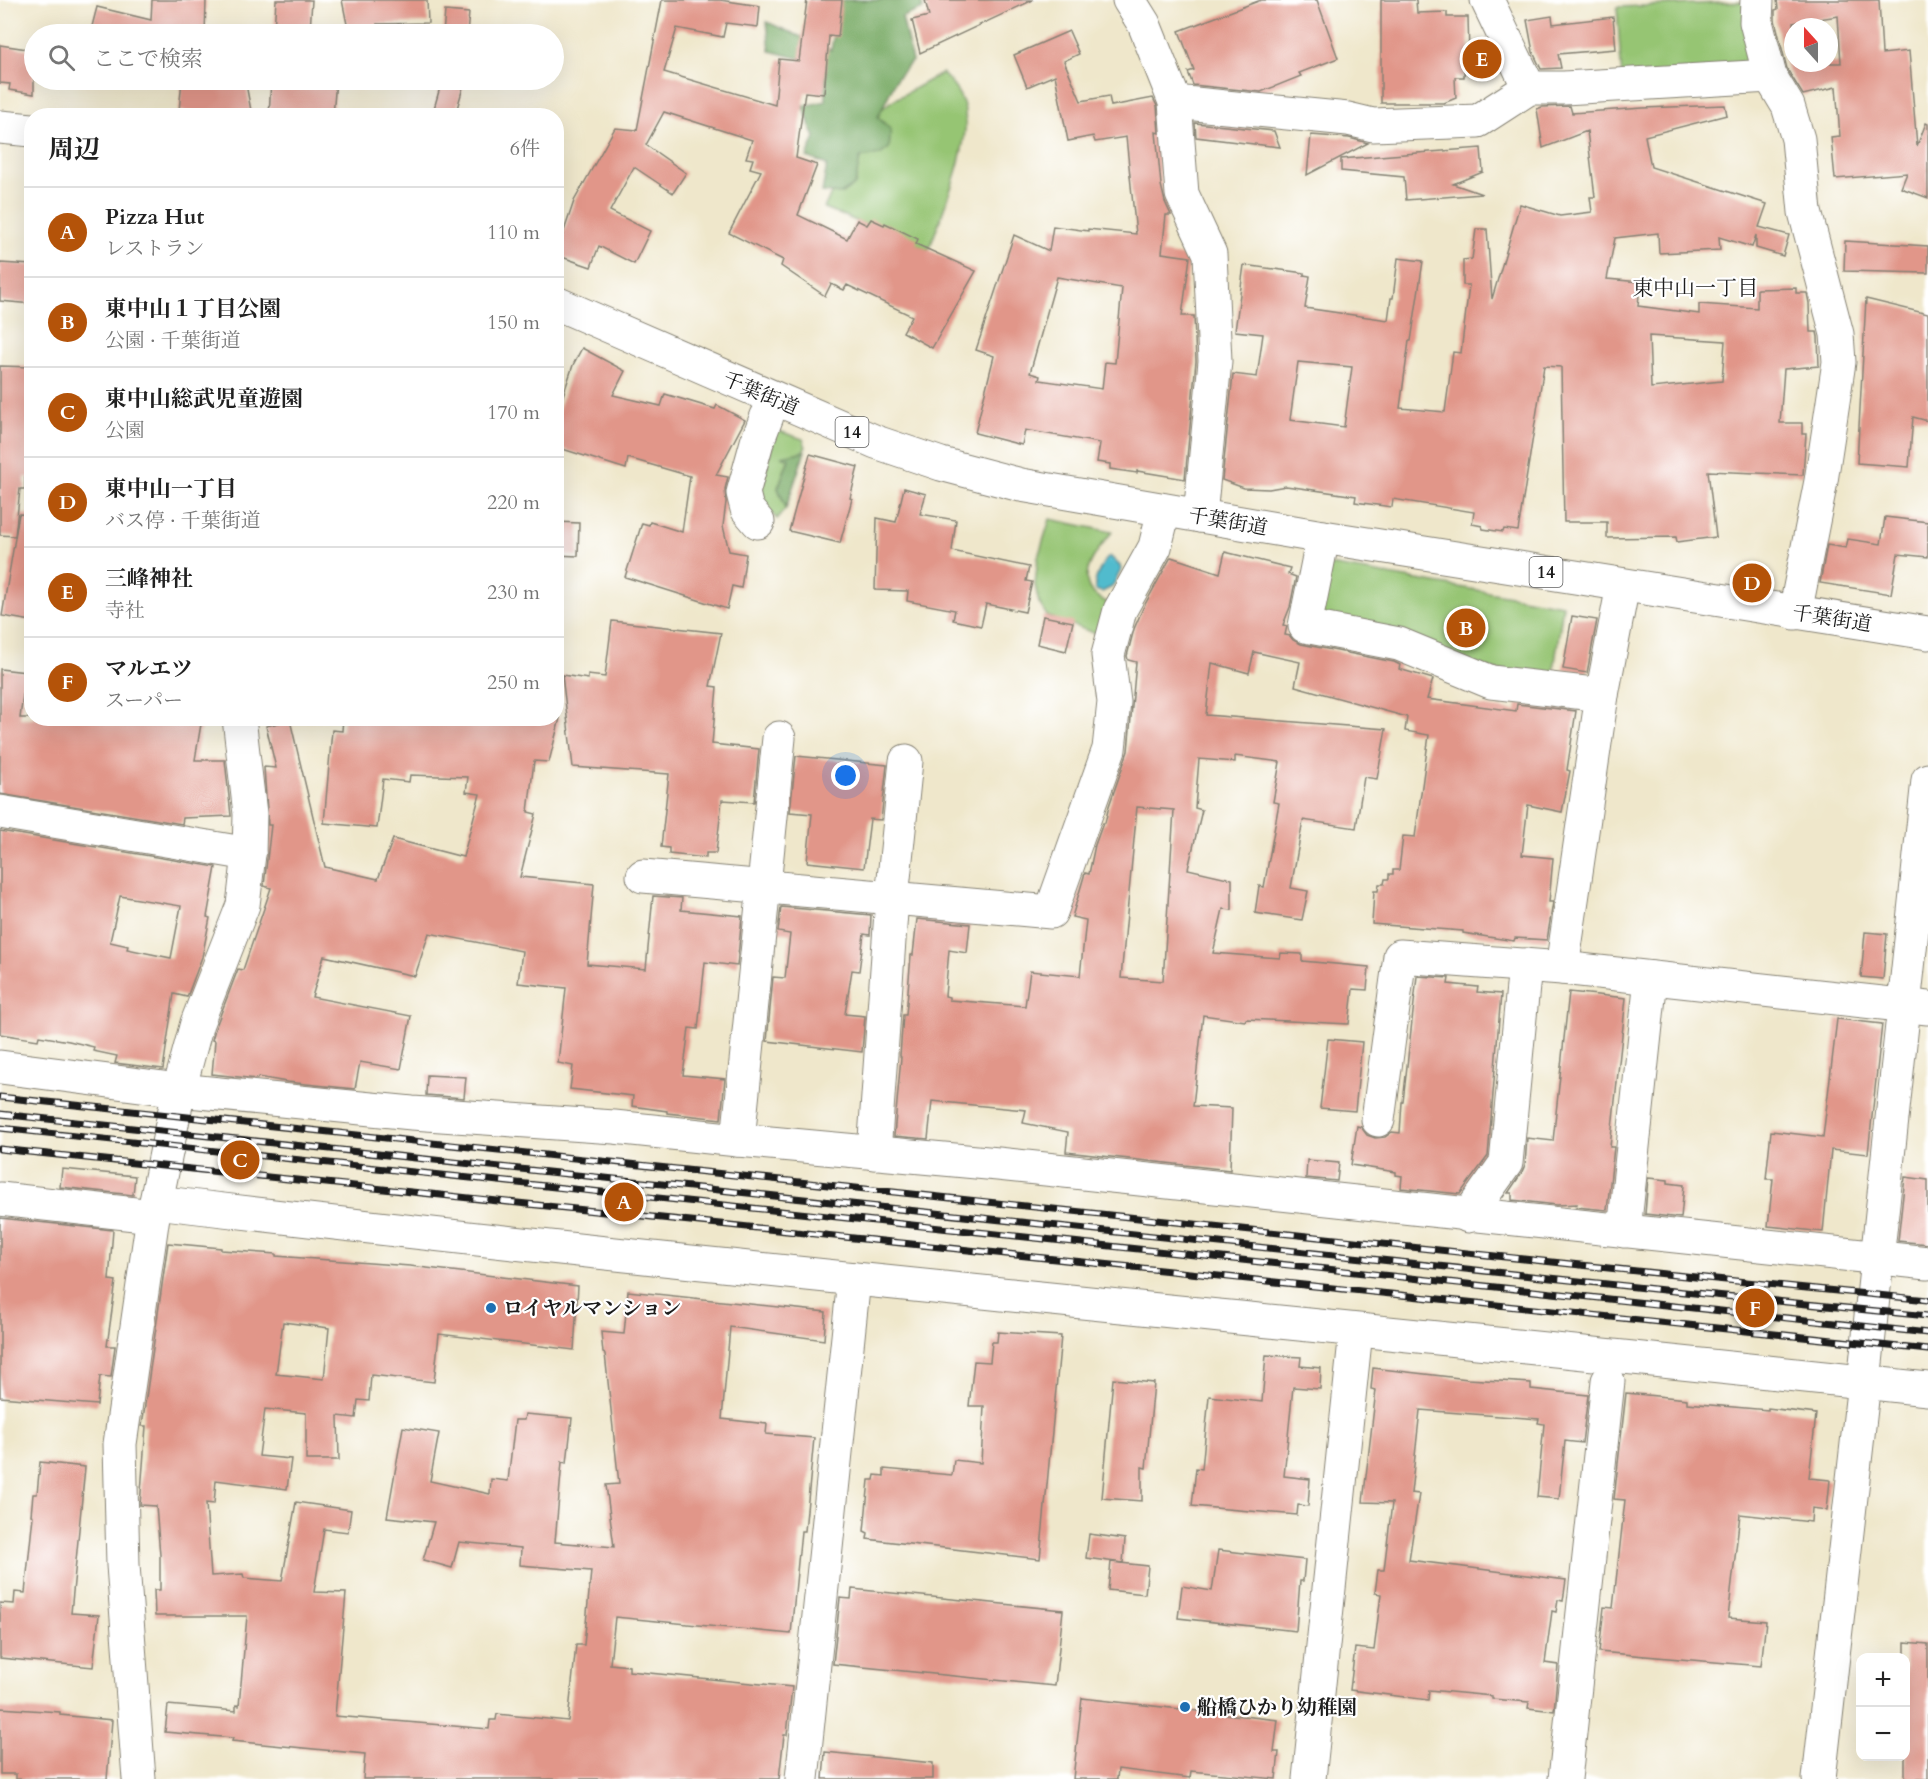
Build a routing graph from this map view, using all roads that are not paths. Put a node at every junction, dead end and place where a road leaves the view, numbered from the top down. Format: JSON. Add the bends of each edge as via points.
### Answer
{"nodes":[{"id":1,"x":1129,"y":0,"type":"edge"},
{"id":2,"x":1487,"y":0,"type":"edge"},
{"id":3,"x":1757,"y":0,"type":"edge"},
{"id":4,"x":1770,"y":76,"type":"junction"},
{"id":5,"x":1529,"y":88,"type":"junction"},
{"id":6,"x":1175,"y":102,"type":"junction"},
{"id":7,"x":0,"y":127,"type":"edge"},
{"id":8,"x":24,"y":129,"type":"edge"},
{"id":9,"x":564,"y":306,"type":"edge"},
{"id":10,"x":767,"y":416,"type":"dead end"},
{"id":11,"x":1164,"y":510,"type":"junction"},
{"id":12,"x":1200,"y":516,"type":"junction"},
{"id":13,"x":758,"y":522,"type":"dead end"},
{"id":14,"x":1323,"y":537,"type":"junction"},
{"id":15,"x":1623,"y":585,"type":"junction"},
{"id":16,"x":1795,"y":613,"type":"junction"},
{"id":17,"x":1928,"y":633,"type":"edge"},
{"id":18,"x":1602,"y":695,"type":"junction"},
{"id":19,"x":239,"y":726,"type":"edge"},
{"id":20,"x":779,"y":738,"type":"dead end"},
{"id":21,"x":906,"y":761,"type":"dead end"},
{"id":22,"x":1928,"y":780,"type":"edge"},
{"id":23,"x":0,"y":812,"type":"edge"},
{"id":24,"x":249,"y":854,"type":"junction"},
{"id":25,"x":643,"y":876,"type":"dead end"},
{"id":26,"x":763,"y":886,"type":"junction"},
{"id":27,"x":892,"y":898,"type":"junction"},
{"id":28,"x":1525,"y":965,"type":"junction"},
{"id":29,"x":1562,"y":968,"type":"junction"},
{"id":30,"x":1652,"y":978,"type":"junction"},
{"id":31,"x":1916,"y":1007,"type":"edge"},
{"id":32,"x":0,"y":1067,"type":"edge"},
{"id":33,"x":179,"y":1090,"type":"junction"},
{"id":34,"x":1378,"y":1120,"type":"dead end"},
{"id":35,"x":738,"y":1140,"type":"junction"},
{"id":36,"x":874,"y":1153,"type":"junction"},
{"id":37,"x":0,"y":1199,"type":"edge"},
{"id":38,"x":155,"y":1209,"type":"junction"},
{"id":39,"x":1468,"y":1216,"type":"junction"},
{"id":40,"x":1624,"y":1231,"type":"junction"},
{"id":41,"x":1877,"y":1258,"type":"junction"},
{"id":42,"x":1928,"y":1263,"type":"edge"},
{"id":43,"x":854,"y":1279,"type":"junction"},
{"id":44,"x":1356,"y":1330,"type":"junction"},
{"id":45,"x":1608,"y":1381,"type":"dead end"},
{"id":46,"x":1864,"y":1382,"type":"junction"},
{"id":47,"x":1928,"y":1389,"type":"edge"},
{"id":48,"x":139,"y":1779,"type":"edge"},
{"id":49,"x":802,"y":1779,"type":"edge"},
{"id":50,"x":1309,"y":1779,"type":"edge"},
{"id":51,"x":1566,"y":1779,"type":"edge"},
{"id":52,"x":1819,"y":1779,"type":"edge"}],
"edges":[{"from":1,"to":6,"type":"main road","via":[[1144,24]]},
{"from":2,"to":5,"type":"main road"},
{"from":3,"to":4,"type":"main road","via":[[1756,22]]},
{"from":4,"to":5,"type":"main road"},
{"from":4,"to":16,"type":"main road","via":[[1788,106],[1798,139],[1805,212],[1838,334],[1839,362],[1821,482]]},
{"from":5,"to":6,"type":"main road","via":[[1478,121],[1373,125],[1348,119]]},
{"from":6,"to":12,"type":"main road","via":[[1182,194],[1210,254],[1215,361]]},
{"from":7,"to":8,"type":"main road"},
{"from":9,"to":11,"type":"main road","name":"千葉街道","number":"14","via":[[876,442],[1021,485]]},
{"from":10,"to":13,"type":"main road","via":[[743,493],[747,509]]},
{"from":11,"to":12,"type":"main road","name":"千葉街道","number":"14"},
{"from":11,"to":27,"type":"main road","via":[[1155,547],[1120,610],[1108,655],[1114,702],[1109,749],[1051,912]]},
{"from":12,"to":14,"type":"main road","name":"千葉街道","number":"14"},
{"from":14,"to":15,"type":"main road","name":"千葉街道","number":"14"},
{"from":14,"to":18,"type":"main road","via":[[1305,626],[1399,644],[1491,682]]},
{"from":15,"to":16,"type":"main road","name":"千葉街道","number":"14"},
{"from":15,"to":18,"type":"main road"},
{"from":16,"to":17,"type":"main road","name":"千葉街道","number":"14"},
{"from":18,"to":29,"type":"main road"},
{"from":19,"to":24,"type":"main road","via":[[250,814]]},
{"from":20,"to":26,"type":"main road"},
{"from":21,"to":27,"type":"main road"},
{"from":22,"to":31,"type":"main road"},
{"from":23,"to":24,"type":"main road"},
{"from":24,"to":33,"type":"main road","via":[[243,905],[197,1023]]},
{"from":25,"to":26,"type":"main road"},
{"from":26,"to":27,"type":"main road"},
{"from":26,"to":35,"type":"main road"},
{"from":27,"to":36,"type":"main road"},
{"from":28,"to":29,"type":"main road"},
{"from":28,"to":34,"type":"main road","via":[[1400,956]]},
{"from":28,"to":39,"type":"main road","via":[[1506,1163]]},
{"from":29,"to":30,"type":"main road"},
{"from":30,"to":31,"type":"main road"},
{"from":30,"to":40,"type":"main road"},
{"from":31,"to":41,"type":"main road"},
{"from":32,"to":33,"type":"main road"},
{"from":33,"to":35,"type":"main road"},
{"from":33,"to":38,"type":"main road"},
{"from":35,"to":36,"type":"main road"},
{"from":36,"to":39,"type":"main road"},
{"from":37,"to":38,"type":"main road"},
{"from":38,"to":43,"type":"main road"},
{"from":38,"to":48,"type":"main road","via":[[120,1444],[123,1565]]},
{"from":39,"to":40,"type":"main road"},
{"from":40,"to":41,"type":"main road"},
{"from":41,"to":42,"type":"main road"},
{"from":41,"to":46,"type":"main road"},
{"from":43,"to":44,"type":"main road"},
{"from":43,"to":49,"type":"main road"},
{"from":44,"to":46,"type":"main road"},
{"from":44,"to":50,"type":"main road"},
{"from":45,"to":51,"type":"main road"},
{"from":46,"to":47,"type":"main road"},
{"from":46,"to":52,"type":"main road"}]}
